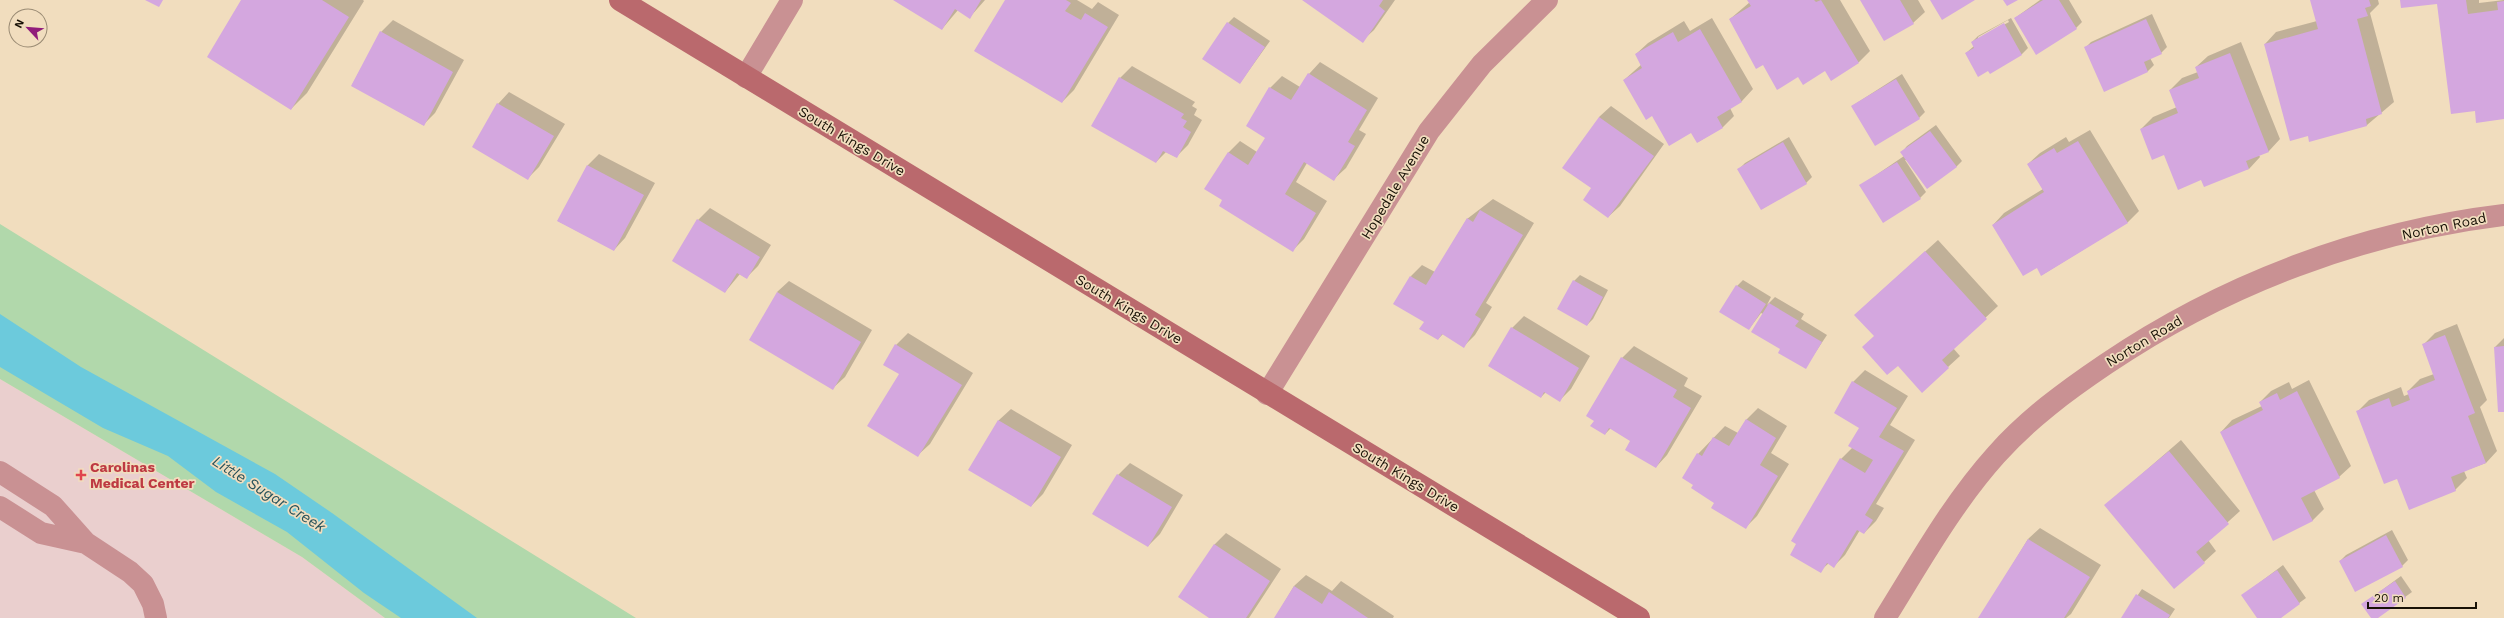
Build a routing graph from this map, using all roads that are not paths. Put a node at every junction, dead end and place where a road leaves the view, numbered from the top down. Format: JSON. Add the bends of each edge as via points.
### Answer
{"nodes":[{"id":1,"x":620,"y":0,"type":"edge"},
{"id":2,"x":792,"y":0,"type":"edge"},
{"id":3,"x":1547,"y":0,"type":"edge"},
{"id":4,"x":746,"y":77,"type":"junction"},
{"id":5,"x":2504,"y":215,"type":"edge"},
{"id":6,"x":1268,"y":394,"type":"junction"},
{"id":7,"x":0,"y":472,"type":"edge"},
{"id":8,"x":0,"y":507,"type":"edge"},
{"id":9,"x":86,"y":543,"type":"junction"},
{"id":10,"x":156,"y":618,"type":"edge"},
{"id":11,"x":1639,"y":618,"type":"edge"},
{"id":12,"x":1885,"y":618,"type":"edge"}],
"edges":[{"from":1,"to":4,"type":"street","name":"South Kings Drive"},
{"from":2,"to":4,"type":"street"},
{"from":3,"to":6,"type":"street","name":"Hopedale Avenue","via":[[1482,64],[1429,131]]},
{"from":4,"to":6,"type":"street","name":"South Kings Drive"},
{"from":5,"to":12,"type":"street","name":"Norton Road","via":[[2423,229],[2307,262],[2213,301],[2124,352],[2036,415],[1996,455],[1955,507]]},
{"from":6,"to":11,"type":"street","name":"South Kings Drive"},
{"from":7,"to":9,"type":"street","via":[[53,506]]},
{"from":8,"to":9,"type":"street","via":[[41,533]]},
{"from":9,"to":10,"type":"street","via":[[130,572],[143,584],[153,604]]}]}
